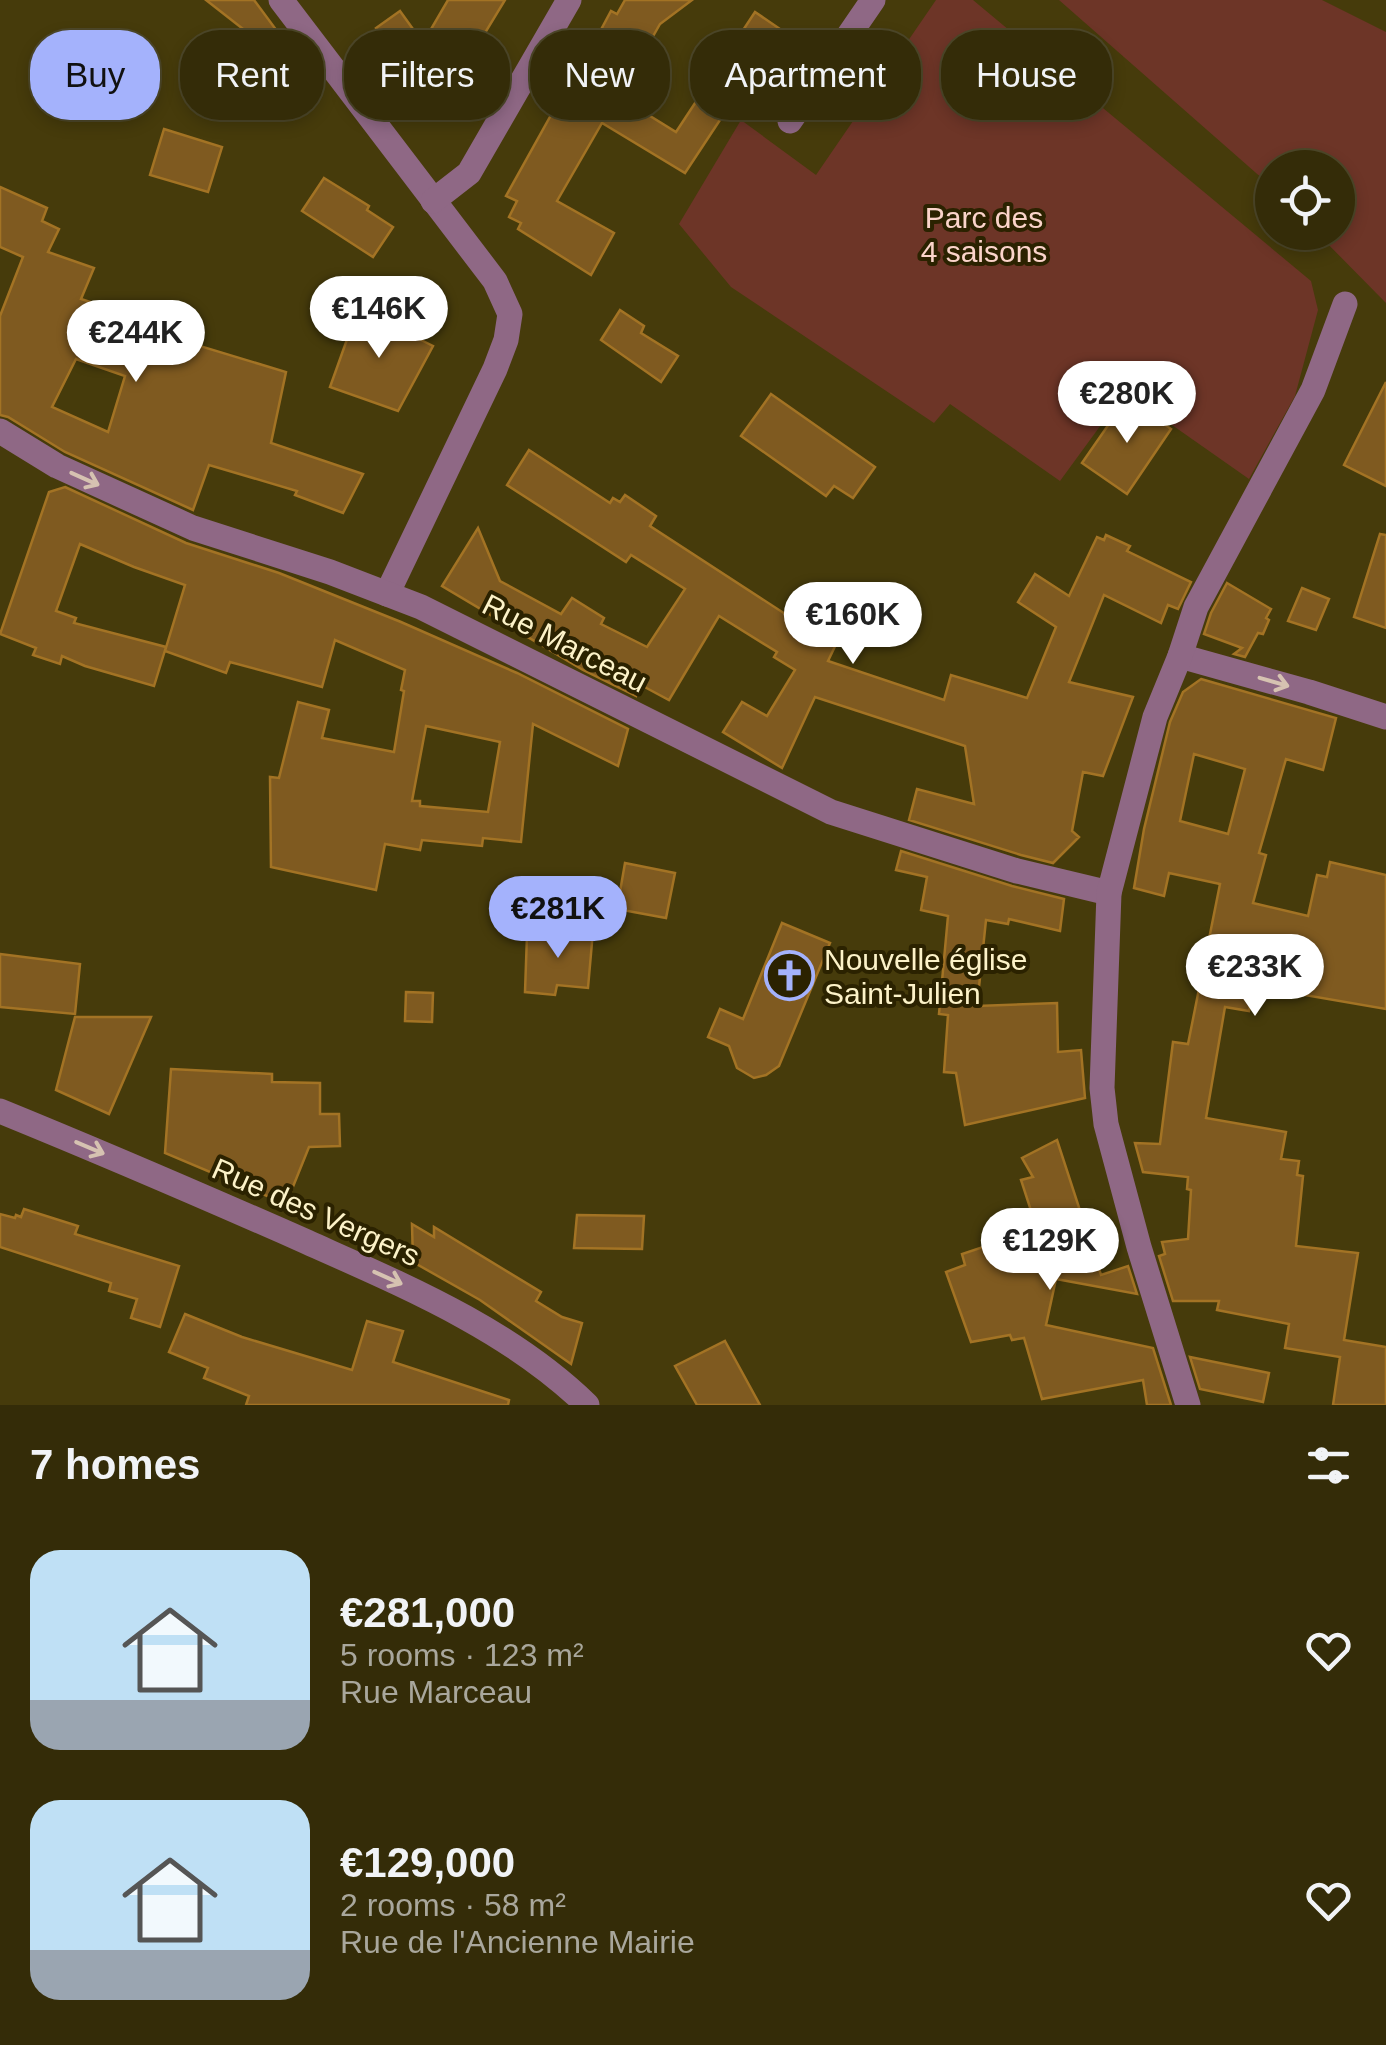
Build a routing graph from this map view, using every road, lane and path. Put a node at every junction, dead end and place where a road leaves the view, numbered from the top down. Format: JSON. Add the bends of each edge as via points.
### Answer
{"nodes":[{"id":1,"x":281,"y":0,"type":"edge"},
{"id":2,"x":570,"y":0,"type":"edge"},
{"id":3,"x":873,"y":0,"type":"edge"},
{"id":4,"x":790,"y":122,"type":"dead end"},
{"id":5,"x":432,"y":201,"type":"junction"},
{"id":6,"x":1345,"y":304,"type":"dead end"},
{"id":7,"x":0,"y":431,"type":"edge"},
{"id":8,"x":387,"y":594,"type":"junction"},
{"id":9,"x":1180,"y":656,"type":"junction"},
{"id":10,"x":1386,"y":717,"type":"edge"},
{"id":11,"x":1109,"y":893,"type":"junction"},
{"id":12,"x":0,"y":1111,"type":"edge"},
{"id":13,"x":587,"y":1405,"type":"edge"},
{"id":14,"x":1188,"y":1405,"type":"edge"}],
"edges":[{"from":1,"to":5,"type":"street"},
{"from":2,"to":5,"type":"street","via":[[468,173]]},
{"from":3,"to":4,"type":"street"},
{"from":5,"to":8,"type":"street","via":[[494,281],[510,314],[495,369]]},
{"from":6,"to":9,"type":"street","via":[[1313,390],[1196,607]]},
{"from":7,"to":8,"type":"street","name":"Rue Marceau","one_way":true,"via":[[57,466],[193,528]]},
{"from":8,"to":11,"type":"street","name":"Rue Marceau","via":[[830,812]]},
{"from":9,"to":10,"type":"street","one_way":true},
{"from":9,"to":11,"type":"street","via":[[1155,717]]},
{"from":11,"to":14,"type":"street","via":[[1106,1124]]},
{"from":12,"to":13,"type":"street","name":"Rue des Vergers","one_way":true,"via":[[409,1288],[498,1336]]}]}
